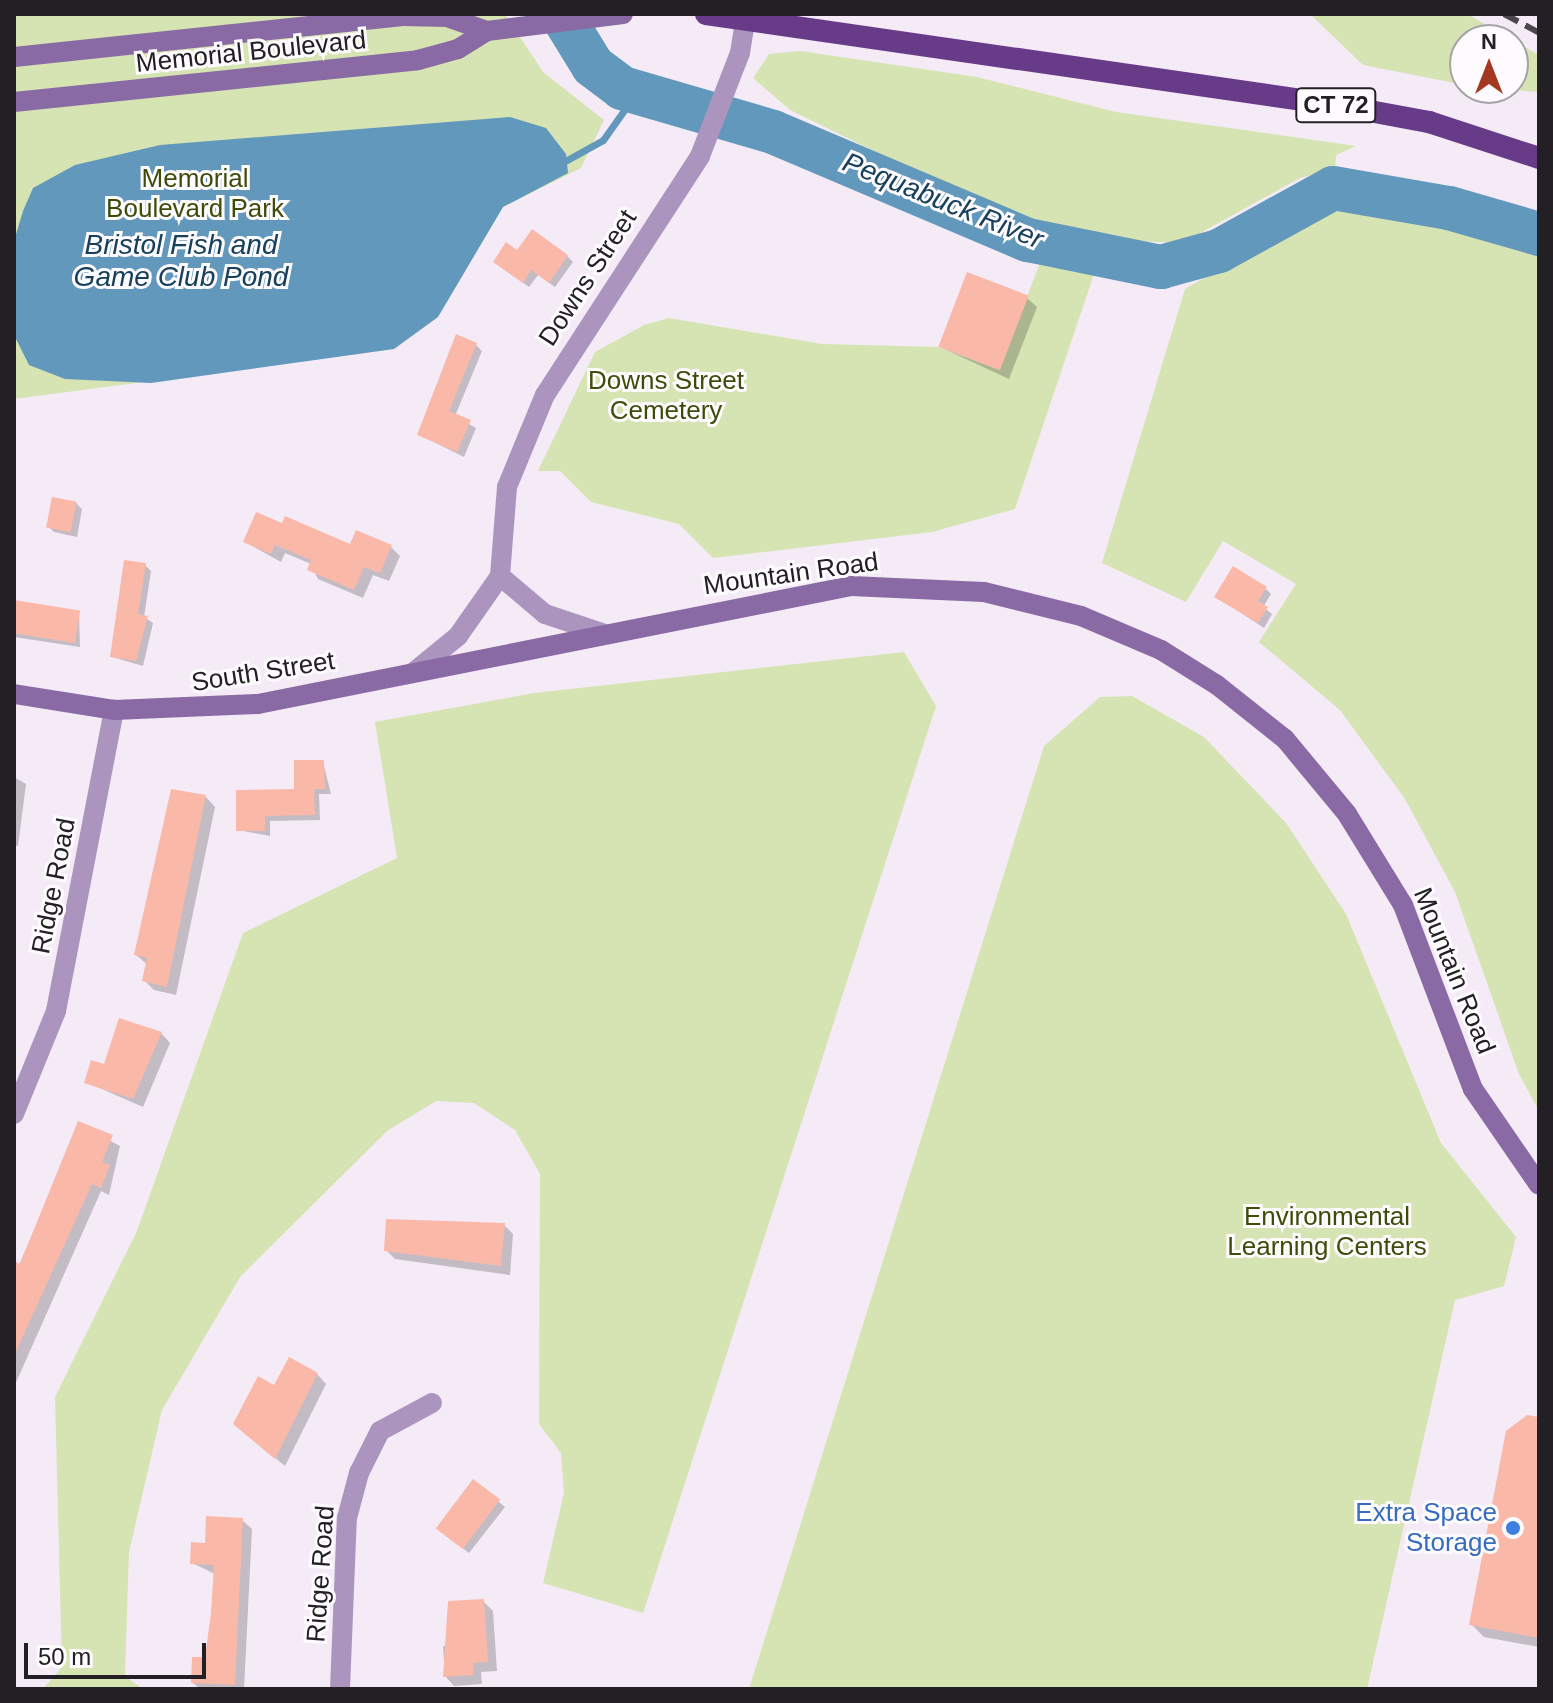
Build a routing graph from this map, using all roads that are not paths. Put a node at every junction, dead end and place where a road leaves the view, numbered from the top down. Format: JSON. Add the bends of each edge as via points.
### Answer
{"nodes":[{"id":1,"x":623,"y":14,"type":"edge"},
{"id":2,"x":706,"y":14,"type":"edge"},
{"id":3,"x":746,"y":15,"type":"edge"},
{"id":4,"x":497,"y":29,"type":"junction"},
{"id":5,"x":14,"y":57,"type":"edge"},
{"id":6,"x":14,"y":102,"type":"edge"},
{"id":7,"x":1539,"y":158,"type":"edge"},
{"id":8,"x":500,"y":576,"type":"junction"},
{"id":9,"x":602,"y":633,"type":"junction"},
{"id":10,"x":518,"y":650,"type":"joint"},
{"id":11,"x":414,"y":672,"type":"junction"},
{"id":12,"x":14,"y":694,"type":"edge"},
{"id":13,"x":114,"y":710,"type":"junction"},
{"id":14,"x":14,"y":1114,"type":"edge"},
{"id":15,"x":1539,"y":1185,"type":"edge"},
{"id":16,"x":432,"y":1403,"type":"dead end"},
{"id":17,"x":340,"y":1689,"type":"edge"}],
"edges":[{"from":1,"to":4,"type":"main road","name":"Memorial Boulevard"},
{"from":2,"to":3,"type":"highway","number":"CT 72"},
{"from":3,"to":7,"type":"highway","number":"CT 72","via":[[1337,105],[1429,122]]},
{"from":3,"to":8,"type":"street","name":"Downs Street","via":[[732,75],[700,156],[545,395],[507,487]]},
{"from":4,"to":5,"type":"main road","name":"Memorial Boulevard","via":[[447,17],[403,16]]},
{"from":4,"to":6,"type":"main road","name":"Memorial Boulevard","via":[[458,49],[418,60]]},
{"from":8,"to":9,"type":"street","via":[[545,614]]},
{"from":8,"to":11,"type":"street","via":[[458,636]]},
{"from":9,"to":10,"type":"main road","name":"Mountain Road"},
{"from":9,"to":15,"type":"main road","name":"Mountain Road","via":[[784,596],[913,585],[984,592],[1081,616],[1161,650],[1285,739],[1347,814],[1403,905],[1473,1089]]},
{"from":10,"to":11,"type":"main road","name":"South Street"},
{"from":11,"to":13,"type":"main road","name":"South Street","via":[[258,704]]},
{"from":12,"to":13,"type":"main road","name":"South Street"},
{"from":13,"to":14,"type":"street","name":"Ridge Road","via":[[56,1011]]},
{"from":16,"to":17,"type":"street","name":"Ridge Road","via":[[380,1431],[359,1473],[347,1518]]}]}
